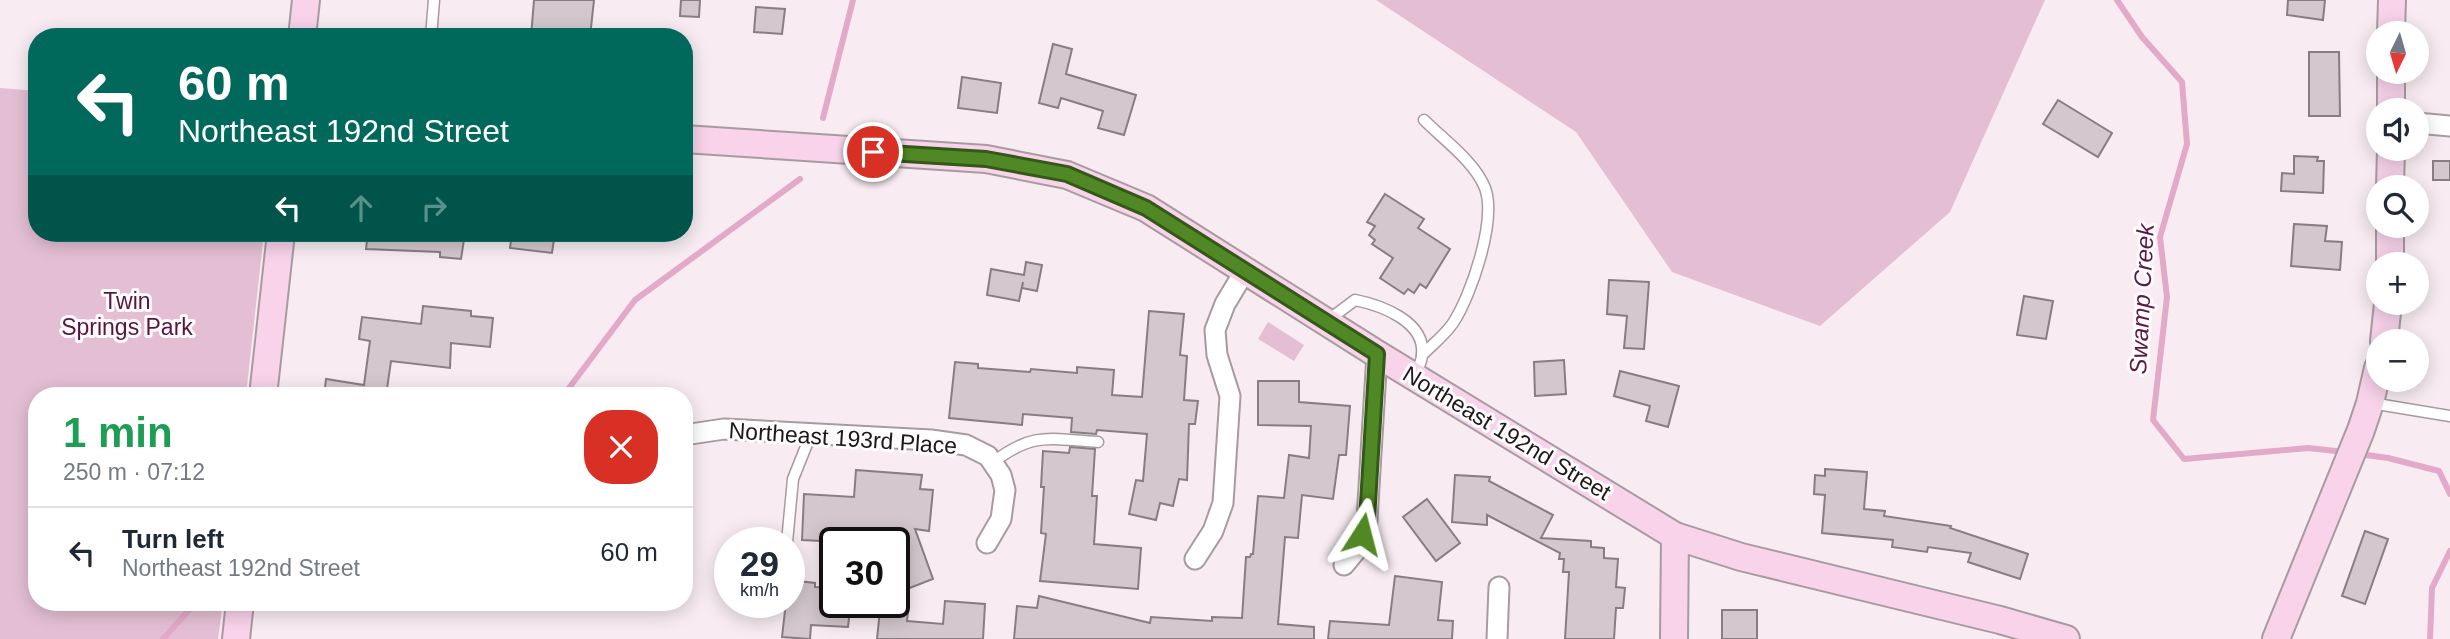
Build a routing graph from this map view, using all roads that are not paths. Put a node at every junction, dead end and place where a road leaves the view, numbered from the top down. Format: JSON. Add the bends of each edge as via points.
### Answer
{"nodes":[{"id":1,"x":306,"y":0,"type":"edge"},
{"id":2,"x":434,"y":0,"type":"edge"},
{"id":3,"x":2392,"y":0,"type":"edge"},
{"id":4,"x":2391,"y":21,"type":"edge"},
{"id":5,"x":303,"y":28,"type":"edge"},
{"id":6,"x":432,"y":28,"type":"edge"},
{"id":7,"x":1424,"y":120,"type":"dead end"},
{"id":8,"x":2429,"y":124,"type":"edge"},
{"id":9,"x":2450,"y":126,"type":"edge"},
{"id":10,"x":693,"y":140,"type":"edge"},
{"id":11,"x":280,"y":242,"type":"edge"},
{"id":12,"x":1246,"y":269,"type":"junction"},
{"id":13,"x":1326,"y":321,"type":"junction"},
{"id":14,"x":1377,"y":354,"type":"junction"},
{"id":15,"x":1418,"y":365,"type":"junction"},
{"id":16,"x":264,"y":387,"type":"edge"},
{"id":17,"x":2373,"y":392,"type":"edge"},
{"id":18,"x":2370,"y":403,"type":"junction"},
{"id":19,"x":2450,"y":416,"type":"edge"},
{"id":20,"x":811,"y":433,"type":"junction"},
{"id":21,"x":693,"y":434,"type":"edge"},
{"id":22,"x":1098,"y":442,"type":"dead end"},
{"id":23,"x":992,"y":463,"type":"junction"},
{"id":24,"x":788,"y":527,"type":"edge"},
{"id":25,"x":1675,"y":536,"type":"junction"},
{"id":26,"x":987,"y":543,"type":"dead end"},
{"id":27,"x":1195,"y":559,"type":"dead end"},
{"id":28,"x":1343,"y":565,"type":"dead end"},
{"id":29,"x":1499,"y":586,"type":"dead end"},
{"id":30,"x":239,"y":611,"type":"edge"},
{"id":31,"x":236,"y":639,"type":"edge"},
{"id":32,"x":1497,"y":639,"type":"edge"},
{"id":33,"x":1674,"y":639,"type":"edge"},
{"id":34,"x":2066,"y":639,"type":"edge"},
{"id":35,"x":2276,"y":639,"type":"edge"}],
"edges":[{"from":1,"to":5,"type":"street"},
{"from":2,"to":6,"type":"lane"},
{"from":3,"to":4,"type":"street"},
{"from":7,"to":15,"type":"lane","via":[[1473,168],[1488,199],[1482,246],[1470,287],[1452,324]]},
{"from":8,"to":9,"type":"street"},
{"from":10,"to":12,"type":"street","name":"Northeast 192nd Street","via":[[986,159],[1067,174],[1146,208]]},
{"from":11,"to":16,"type":"street"},
{"from":12,"to":13,"type":"street","name":"Northeast 192nd Street"},
{"from":12,"to":27,"type":"street","via":[[1215,330],[1217,355],[1230,396],[1223,503],[1213,531]]},
{"from":13,"to":14,"type":"street","name":"Northeast 192nd Street"},
{"from":13,"to":15,"type":"lane","via":[[1355,300],[1380,305],[1410,323],[1420,342]]},
{"from":14,"to":15,"type":"street","name":"Northeast 192nd Street"},
{"from":14,"to":28,"type":"street","via":[[1367,520],[1358,548]]},
{"from":15,"to":25,"type":"street","name":"Northeast 192nd Street"},
{"from":17,"to":18,"type":"street"},
{"from":18,"to":19,"type":"lane"},
{"from":18,"to":35,"type":"street"},
{"from":20,"to":21,"type":"street","name":"Northeast 193rd Place","via":[[724,429]]},
{"from":20,"to":23,"type":"street","name":"Northeast 193rd Place","via":[[966,445]]},
{"from":20,"to":24,"type":"lane","via":[[793,479]]},
{"from":22,"to":23,"type":"lane","via":[[1029,440]]},
{"from":23,"to":26,"type":"street","via":[[1005,490],[1001,519]]},
{"from":25,"to":33,"type":"street"},
{"from":25,"to":34,"type":"street","name":"Northeast 192nd Street"},
{"from":29,"to":32,"type":"street"},
{"from":30,"to":31,"type":"street"}]}
